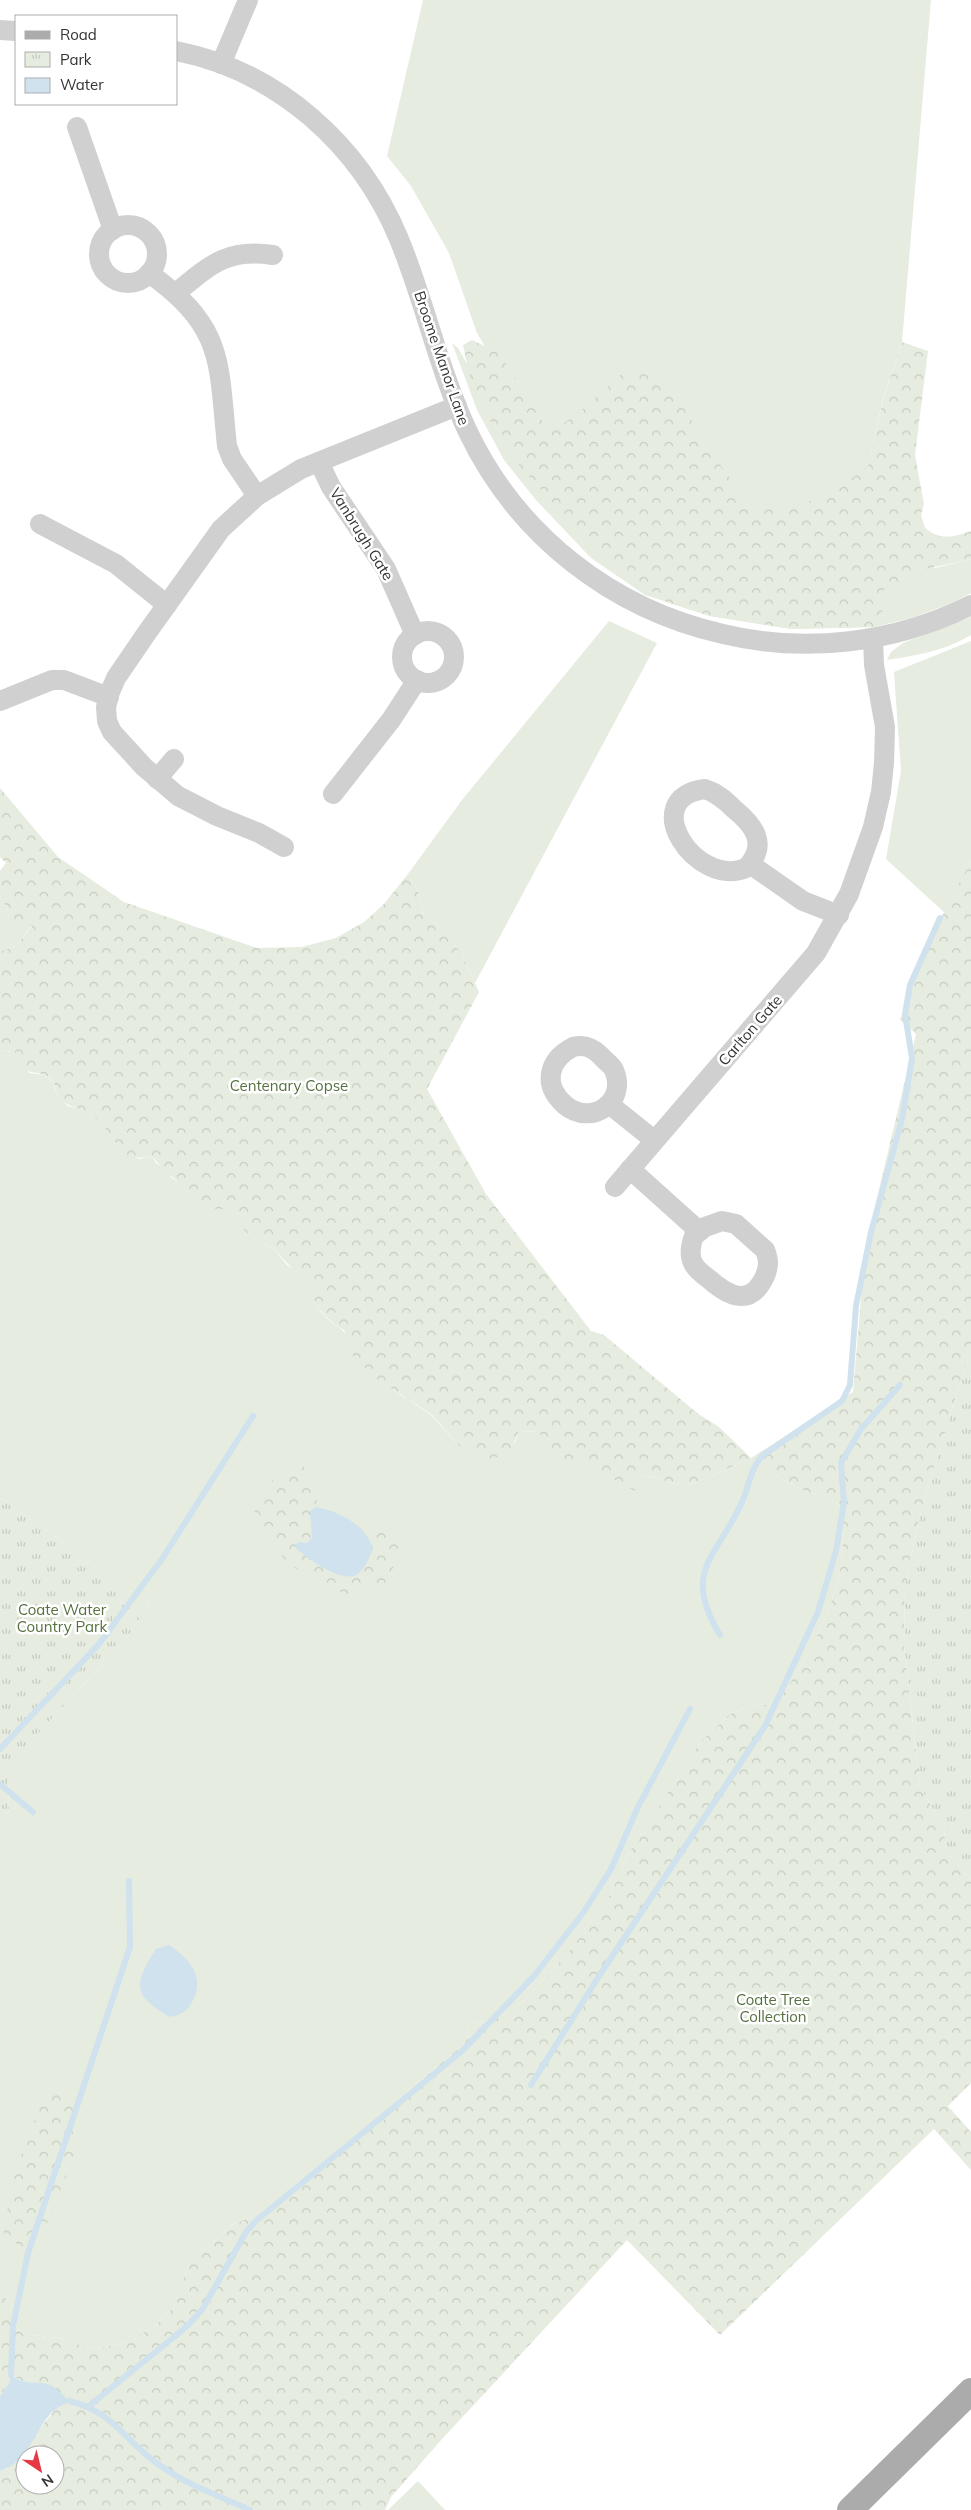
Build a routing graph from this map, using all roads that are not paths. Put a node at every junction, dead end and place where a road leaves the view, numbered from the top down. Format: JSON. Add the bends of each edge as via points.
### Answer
{"nodes":[{"id":1,"x":248,"y":0,"type":"edge"},
{"id":2,"x":0,"y":30,"type":"edge"},
{"id":3,"x":15,"y":31,"type":"edge"},
{"id":4,"x":178,"y":52,"type":"edge"},
{"id":5,"x":221,"y":64,"type":"junction"},
{"id":6,"x":77,"y":127,"type":"dead end"},
{"id":7,"x":113,"y":230,"type":"junction"},
{"id":8,"x":273,"y":256,"type":"dead end"},
{"id":9,"x":149,"y":273,"type":"junction"},
{"id":10,"x":176,"y":293,"type":"junction"},
{"id":11,"x":457,"y":406,"type":"junction"},
{"id":12,"x":319,"y":462,"type":"junction"},
{"id":13,"x":257,"y":496,"type":"junction"},
{"id":14,"x":40,"y":524,"type":"dead end"},
{"id":15,"x":167,"y":605,"type":"junction"},
{"id":16,"x":971,"y":605,"type":"edge"},
{"id":17,"x":415,"y":635,"type":"junction"},
{"id":18,"x":873,"y":638,"type":"junction"},
{"id":19,"x":417,"y":680,"type":"junction"},
{"id":20,"x":109,"y":697,"type":"junction"},
{"id":21,"x":0,"y":701,"type":"edge"},
{"id":22,"x":174,"y":759,"type":"dead end"},
{"id":23,"x":158,"y":779,"type":"junction"},
{"id":24,"x":333,"y":794,"type":"dead end"},
{"id":25,"x":284,"y":848,"type":"dead end"},
{"id":26,"x":750,"y":864,"type":"junction"},
{"id":27,"x":838,"y":915,"type":"junction"},
{"id":28,"x":609,"y":1104,"type":"dead end"},
{"id":29,"x":654,"y":1140,"type":"junction"},
{"id":30,"x":630,"y":1169,"type":"junction"},
{"id":31,"x":615,"y":1187,"type":"dead end"},
{"id":32,"x":699,"y":1232,"type":"dead end"},
{"id":33,"x":971,"y":2391,"type":"edge"},
{"id":34,"x":850,"y":2510,"type":"edge"}],
"edges":[{"from":1,"to":5,"type":"street"},
{"from":2,"to":3,"type":"street"},
{"from":4,"to":5,"type":"street","name":"Broome Manor Lane"},
{"from":5,"to":11,"type":"street","name":"Broome Manor Lane","via":[[252,76],[303,110],[344,148],[365,175],[399,239]]},
{"from":6,"to":7,"type":"street"},
{"from":7,"to":9,"type":"street","via":[[133,226],[148,233],[157,255]]},
{"from":7,"to":9,"type":"street","via":[[100,246],[99,255],[105,272],[111,278],[129,283]]},
{"from":8,"to":10,"type":"street","via":[[257,253],[221,258]]},
{"from":9,"to":10,"type":"street"},
{"from":10,"to":13,"type":"street","via":[[208,333],[218,362],[227,446]]},
{"from":11,"to":12,"type":"street"},
{"from":11,"to":18,"type":"street","name":"Broome Manor Lane","via":[[500,488],[526,519],[554,547],[617,594],[659,616],[743,639],[781,644],[834,644]]},
{"from":12,"to":13,"type":"street","via":[[301,469]]},
{"from":12,"to":17,"type":"street","name":"Vanbrugh Gate","via":[[386,569]]},
{"from":13,"to":15,"type":"street","via":[[221,529]]},
{"from":14,"to":15,"type":"street","via":[[116,564]]},
{"from":15,"to":20,"type":"street","via":[[116,678]]},
{"from":16,"to":18,"type":"street","name":"Broome Manor Lane","via":[[918,626]]},
{"from":17,"to":19,"type":"street","via":[[406,644],[402,660],[405,669]]},
{"from":17,"to":19,"type":"street","via":[[426,631],[442,636],[454,658],[442,679],[434,682]]},
{"from":18,"to":27,"type":"street","name":"Carlton Gate","via":[[874,665],[885,727],[881,792],[862,862]]},
{"from":19,"to":24,"type":"street","via":[[391,720]]},
{"from":20,"to":21,"type":"street","via":[[64,680],[52,680]]},
{"from":20,"to":23,"type":"street","via":[[107,721],[112,732]]},
{"from":22,"to":23,"type":"street"},
{"from":23,"to":25,"type":"street","via":[[178,796]]},
{"from":26,"to":26,"type":"street","via":[[731,872],[710,868],[676,833],[673,818],[677,806],[694,791],[705,789],[718,794],[755,830],[756,848]]},
{"from":26,"to":27,"type":"street","via":[[803,901]]},
{"from":27,"to":29,"type":"street","name":"Carlton Gate","via":[[816,953]]},
{"from":28,"to":29,"type":"street"},
{"from":29,"to":30,"type":"street","name":"Carlton Gate"},
{"from":30,"to":31,"type":"street","name":"Carlton Gate"},
{"from":30,"to":32,"type":"street"},
{"from":33,"to":34,"type":"main road"}]}
